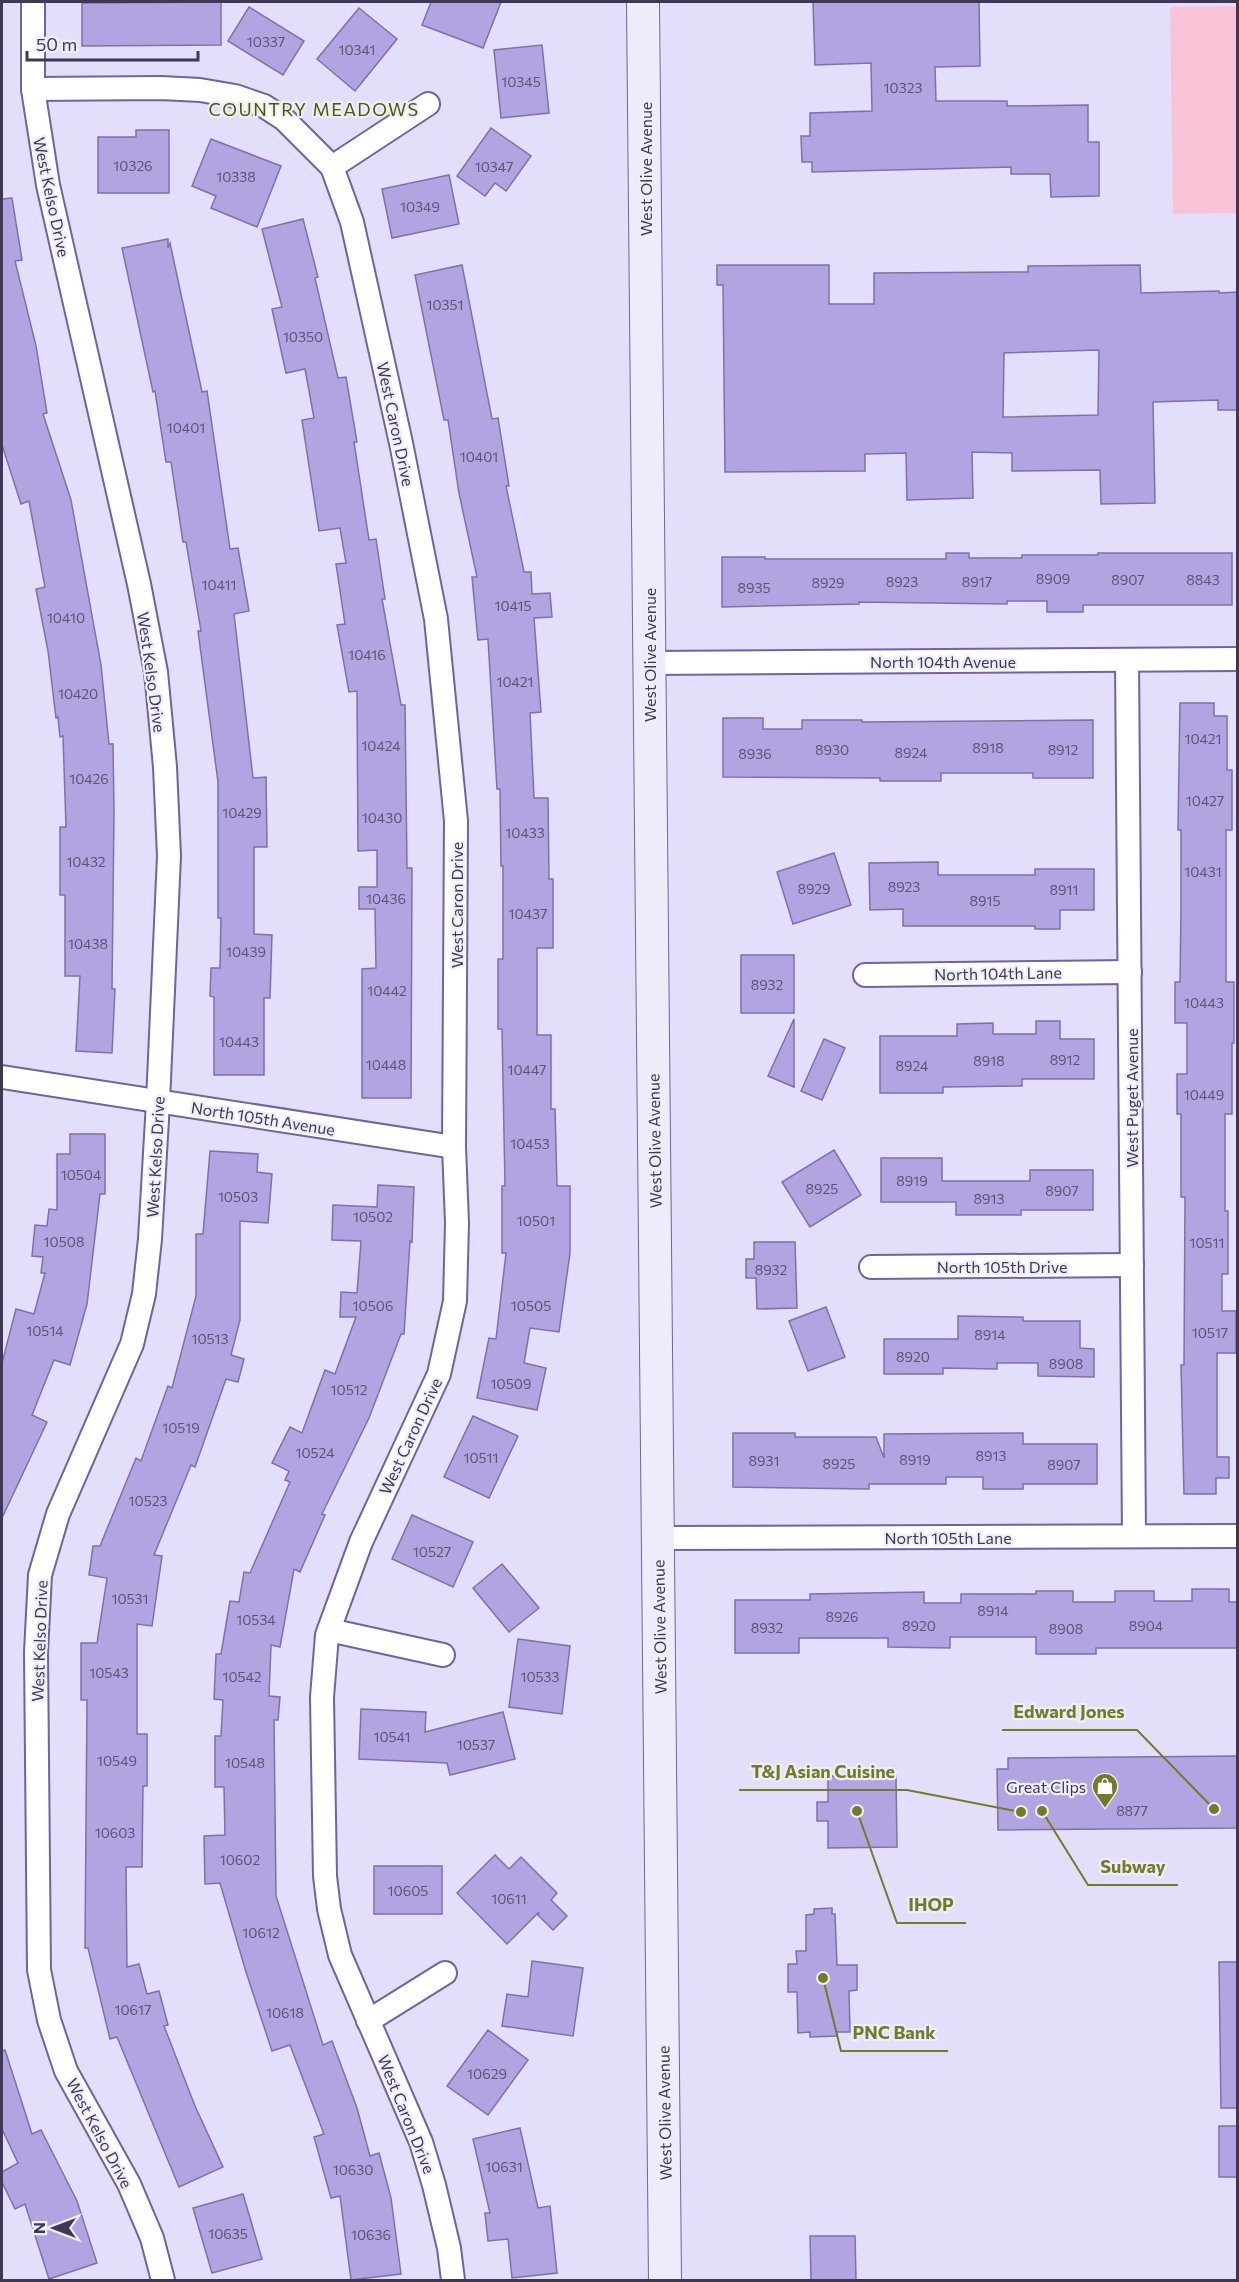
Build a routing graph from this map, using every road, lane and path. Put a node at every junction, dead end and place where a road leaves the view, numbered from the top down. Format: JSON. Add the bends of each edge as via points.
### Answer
{"nodes":[{"id":1,"x":33,"y":2,"type":"edge"},
{"id":2,"x":644,"y":2,"type":"edge"},
{"id":3,"x":33,"y":89,"type":"junction"},
{"id":4,"x":428,"y":104,"type":"dead end"},
{"id":5,"x":332,"y":167,"type":"junction"},
{"id":6,"x":1238,"y":659,"type":"edge"},
{"id":7,"x":1127,"y":660,"type":"junction"},
{"id":8,"x":649,"y":663,"type":"junction"},
{"id":9,"x":1130,"y":972,"type":"junction"},
{"id":10,"x":866,"y":975,"type":"dead end"},
{"id":11,"x":2,"y":1077,"type":"edge"},
{"id":12,"x":158,"y":1102,"type":"junction"},
{"id":13,"x":454,"y":1147,"type":"junction"},
{"id":14,"x":1132,"y":1265,"type":"junction"},
{"id":15,"x":871,"y":1267,"type":"dead end"},
{"id":16,"x":1134,"y":1536,"type":"junction"},
{"id":17,"x":1238,"y":1536,"type":"edge"},
{"id":18,"x":658,"y":1538,"type":"junction"},
{"id":19,"x":329,"y":1630,"type":"junction"},
{"id":20,"x":443,"y":1655,"type":"dead end"},
{"id":21,"x":446,"y":1973,"type":"dead end"},
{"id":22,"x":368,"y":2021,"type":"junction"},
{"id":23,"x":163,"y":2280,"type":"edge"},
{"id":24,"x":453,"y":2280,"type":"edge"},
{"id":25,"x":665,"y":2280,"type":"edge"}],
"edges":[{"from":1,"to":3,"type":"street","name":"West Kelso Drive"},
{"from":2,"to":8,"type":"main road","name":"West Olive Avenue"},
{"from":3,"to":5,"type":"street","name":"West Caron Drive","via":[[161,88],[235,96],[264,106],[284,119]]},
{"from":3,"to":12,"type":"street","name":"West Kelso Drive","via":[[48,184],[156,672],[169,856]]},
{"from":4,"to":5,"type":"street"},
{"from":5,"to":13,"type":"street","name":"West Caron Drive","via":[[352,222],[436,619],[456,821]]},
{"from":6,"to":7,"type":"street","name":"North 104th Avenue"},
{"from":7,"to":8,"type":"street","name":"North 104th Avenue"},
{"from":7,"to":9,"type":"street","name":"West Puget Avenue"},
{"from":8,"to":18,"type":"main road","name":"West Olive Avenue"},
{"from":9,"to":10,"type":"street","name":"North 104th Lane"},
{"from":9,"to":14,"type":"street","name":"West Puget Avenue"},
{"from":11,"to":12,"type":"street","name":"North 105th Avenue"},
{"from":12,"to":13,"type":"street","name":"North 105th Avenue"},
{"from":12,"to":23,"type":"street","name":"West Kelso Drive","via":[[144,1294],[132,1344],[58,1514],[40,1575],[36,1664],[39,1970],[49,2020],[66,2071],[129,2184],[152,2238]]},
{"from":13,"to":19,"type":"street","name":"West Caron Drive","via":[[455,1301],[439,1374],[361,1542]]},
{"from":14,"to":15,"type":"street","name":"North 105th Drive"},
{"from":14,"to":16,"type":"street","name":"West Puget Avenue"},
{"from":16,"to":17,"type":"street","name":"North 105th Lane"},
{"from":16,"to":18,"type":"street","name":"North 105th Lane"},
{"from":18,"to":25,"type":"main road","name":"West Olive Avenue"},
{"from":19,"to":20,"type":"street"},
{"from":19,"to":22,"type":"street","name":"West Caron Drive","via":[[322,1697],[325,1876],[340,1955]]},
{"from":21,"to":22,"type":"street"},
{"from":22,"to":24,"type":"street","name":"West Caron Drive","via":[[421,2142],[449,2248]]}]}
